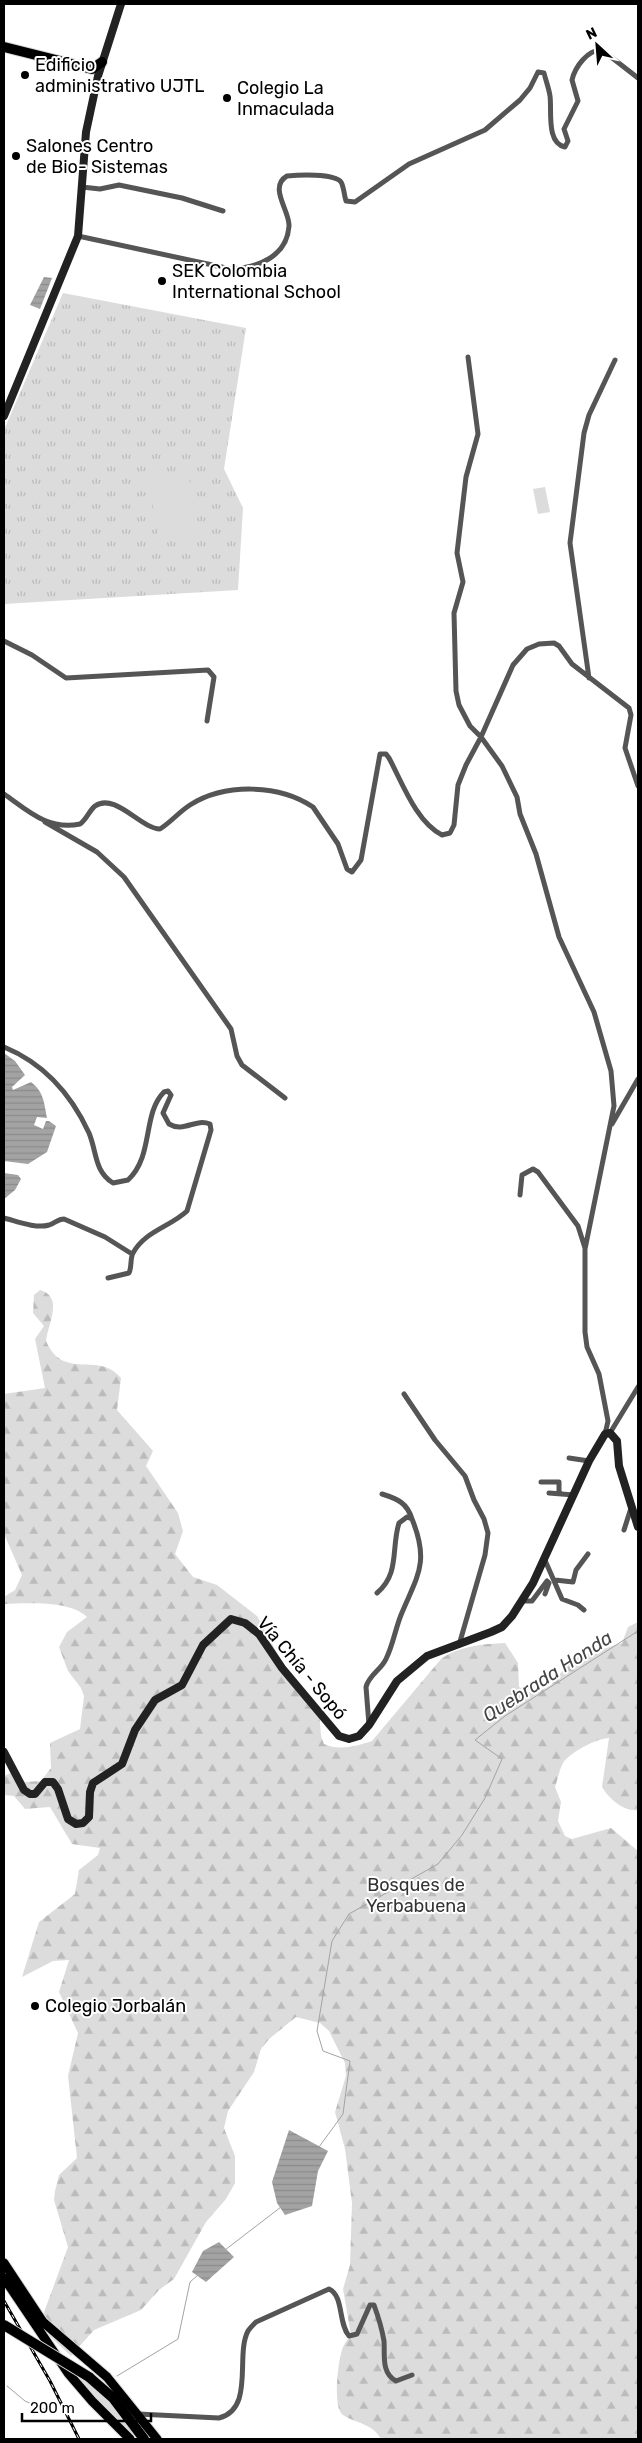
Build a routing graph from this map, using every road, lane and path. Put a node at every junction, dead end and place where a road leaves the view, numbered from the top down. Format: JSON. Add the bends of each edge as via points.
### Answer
{"nodes":[{"id":1,"x":122,"y":4,"type":"edge"},
{"id":2,"x":4,"y":47,"type":"edge"},
{"id":3,"x":4,"y":52,"type":"edge"},
{"id":4,"x":102,"y":62,"type":"joint"},
{"id":5,"x":86,"y":70,"type":"junction"},
{"id":6,"x":638,"y":78,"type":"edge"},
{"id":7,"x":82,"y":187,"type":"junction"},
{"id":8,"x":223,"y":211,"type":"dead end"},
{"id":9,"x":78,"y":236,"type":"junction"},
{"id":10,"x":468,"y":357,"type":"dead end"},
{"id":11,"x":615,"y":360,"type":"dead end"},
{"id":12,"x":4,"y":416,"type":"edge"},
{"id":13,"x":4,"y":641,"type":"edge"},
{"id":14,"x":589,"y":678,"type":"junction"},
{"id":15,"x":207,"y":721,"type":"dead end"},
{"id":16,"x":481,"y":737,"type":"junction"},
{"id":17,"x":638,"y":786,"type":"edge"},
{"id":18,"x":4,"y":794,"type":"edge"},
{"id":19,"x":38,"y":819,"type":"junction"},
{"id":20,"x":4,"y":1048,"type":"edge"},
{"id":21,"x":638,"y":1079,"type":"edge"},
{"id":22,"x":285,"y":1098,"type":"dead end"},
{"id":23,"x":610,"y":1128,"type":"junction"},
{"id":24,"x":520,"y":1194,"type":"dead end"},
{"id":25,"x":4,"y":1218,"type":"edge"},
{"id":26,"x":585,"y":1249,"type":"junction"},
{"id":27,"x":132,"y":1254,"type":"junction"},
{"id":28,"x":108,"y":1278,"type":"dead end"},
{"id":29,"x":638,"y":1388,"type":"edge"},
{"id":30,"x":404,"y":1394,"type":"dead end"},
{"id":31,"x":608,"y":1433,"type":"junction"},
{"id":32,"x":569,"y":1458,"type":"dead end"},
{"id":33,"x":589,"y":1462,"type":"junction"},
{"id":34,"x":542,"y":1482,"type":"dead end"},
{"id":35,"x":548,"y":1493,"type":"dead end"},
{"id":36,"x":559,"y":1493,"type":"junction"},
{"id":37,"x":382,"y":1494,"type":"dead end"},
{"id":38,"x":574,"y":1495,"type":"junction"},
{"id":39,"x":631,"y":1508,"type":"junction"},
{"id":40,"x":412,"y":1519,"type":"junction"},
{"id":41,"x":638,"y":1527,"type":"edge"},
{"id":42,"x":624,"y":1530,"type":"dead end"},
{"id":43,"x":588,"y":1554,"type":"dead end"},
{"id":44,"x":544,"y":1558,"type":"junction"},
{"id":45,"x":556,"y":1580,"type":"junction"},
{"id":46,"x":377,"y":1593,"type":"dead end"},
{"id":47,"x":546,"y":1594,"type":"dead end"},
{"id":48,"x":522,"y":1601,"type":"junction"},
{"id":49,"x":584,"y":1610,"type":"dead end"},
{"id":50,"x":459,"y":1645,"type":"junction"},
{"id":51,"x":370,"y":1725,"type":"junction"},
{"id":52,"x":4,"y":1752,"type":"edge"},
{"id":53,"x":4,"y":2263,"type":"edge"},
{"id":54,"x":4,"y":2278,"type":"edge"},
{"id":55,"x":4,"y":2325,"type":"edge"},
{"id":56,"x":412,"y":2375,"type":"dead end"},
{"id":57,"x":138,"y":2414,"type":"junction"},
{"id":58,"x":130,"y":2439,"type":"edge"},
{"id":59,"x":144,"y":2439,"type":"edge"},
{"id":60,"x":157,"y":2439,"type":"edge"}],
"edges":[{"from":1,"to":4,"type":"street"},
{"from":2,"to":5,"type":"highway"},
{"from":3,"to":5,"type":"highway"},
{"from":4,"to":5,"type":"highway"},
{"from":5,"to":7,"type":"street"},
{"from":6,"to":9,"type":"street","via":[[602,50],[594,51],[582,60],[572,80],[578,101],[564,129],[568,142],[565,146],[559,144],[552,133],[550,96],[544,73],[538,72],[525,94],[485,130],[409,164],[355,202],[346,201],[337,179],[287,176],[279,186],[289,224],[287,235],[275,256],[257,265],[231,269]]},
{"from":7,"to":8,"type":"street","via":[[100,190],[118,185],[182,198]]},
{"from":7,"to":9,"type":"street"},
{"from":9,"to":12,"type":"street"},
{"from":10,"to":16,"type":"street","via":[[478,434],[466,477],[457,553],[463,582],[454,613],[456,691],[470,726]]},
{"from":11,"to":14,"type":"street","via":[[584,433],[570,543]]},
{"from":13,"to":15,"type":"street","via":[[66,678],[208,670],[214,677]]},
{"from":14,"to":16,"type":"street","via":[[554,643],[528,649],[513,665]]},
{"from":14,"to":17,"type":"street","via":[[629,708],[631,715],[625,748]]},
{"from":16,"to":19,"type":"street","via":[[458,785],[454,825],[446,835],[438,833],[419,812],[389,758],[380,754],[363,851],[352,872],[347,869],[338,844],[313,807],[268,791],[241,789],[210,796],[191,804],[160,829],[150,827],[106,803],[96,805],[80,824],[66,825]]},
{"from":16,"to":23,"type":"street","via":[[502,766],[517,797],[559,937],[605,1042],[614,1106]]},
{"from":18,"to":19,"type":"street"},
{"from":19,"to":22,"type":"street","via":[[97,852],[124,877],[231,1029],[242,1065]]},
{"from":20,"to":27,"type":"street","via":[[40,1067],[61,1088],[89,1133],[101,1172],[114,1182],[128,1180],[134,1175],[146,1149],[156,1104],[164,1092],[172,1095],[163,1113],[169,1124],[181,1128],[196,1122],[210,1124],[211,1130],[187,1211],[150,1233]]},
{"from":21,"to":23,"type":"street"},
{"from":23,"to":26,"type":"street"},
{"from":24,"to":26,"type":"street","via":[[522,1175],[533,1169],[538,1172],[578,1226]]},
{"from":25,"to":27,"type":"street","via":[[40,1226],[64,1219],[105,1237]]},
{"from":26,"to":31,"type":"street","via":[[585,1332],[587,1347],[599,1374]]},
{"from":27,"to":28,"type":"street","via":[[129,1272]]},
{"from":29,"to":31,"type":"street"},
{"from":30,"to":50,"type":"street","via":[[435,1440],[465,1476],[488,1533],[485,1555]]},
{"from":31,"to":33,"type":"street","name":"Vía Chía - Sopó"},
{"from":31,"to":39,"type":"street","via":[[616,1441],[619,1466]]},
{"from":32,"to":33,"type":"street"},
{"from":33,"to":38,"type":"street","name":"Vía Chía - Sopó"},
{"from":34,"to":36,"type":"street","via":[[559,1482]]},
{"from":35,"to":36,"type":"street"},
{"from":36,"to":38,"type":"street"},
{"from":37,"to":40,"type":"street","via":[[407,1506]]},
{"from":38,"to":44,"type":"street","name":"Vía Chía - Sopó"},
{"from":39,"to":41,"type":"street"},
{"from":39,"to":42,"type":"street"},
{"from":40,"to":46,"type":"street","via":[[407,1517],[399,1523],[390,1575],[386,1585]]},
{"from":40,"to":51,"type":"street","via":[[421,1567],[386,1659],[367,1681]]},
{"from":43,"to":45,"type":"street","via":[[576,1570],[573,1582]]},
{"from":44,"to":45,"type":"street"},
{"from":44,"to":48,"type":"street","name":"Vía Chía - Sopó"},
{"from":45,"to":49,"type":"street","via":[[562,1599]]},
{"from":47,"to":48,"type":"street","via":[[547,1581],[532,1601]]},
{"from":48,"to":50,"type":"street","name":"Vía Chía - Sopó","via":[[502,1627]]},
{"from":50,"to":51,"type":"street","name":"Vía Chía - Sopó","via":[[427,1656],[405,1674],[390,1691]]},
{"from":51,"to":52,"type":"street","name":"Vía Chía - Sopó","via":[[359,1736],[349,1739],[340,1736],[282,1668],[258,1634],[245,1622],[233,1619],[203,1645],[182,1684],[155,1700],[135,1730],[122,1764],[91,1787],[89,1817],[83,1823],[76,1824],[68,1819],[53,1782],[45,1782],[36,1794],[24,1790]]},
{"from":53,"to":57,"type":"main road","via":[[49,2329],[107,2377]]},
{"from":54,"to":58,"type":"main road","via":[[68,2373]]},
{"from":55,"to":59,"type":"highway","bridge":true,"via":[[89,2377],[113,2398]]},
{"from":56,"to":57,"type":"street","via":[[396,2381],[387,2371],[384,2340],[374,2305],[370,2305],[357,2334],[349,2336],[344,2330],[338,2301],[329,2289],[252,2327],[248,2332],[239,2402],[228,2415],[219,2418]]},
{"from":57,"to":60,"type":"main road"}]}
